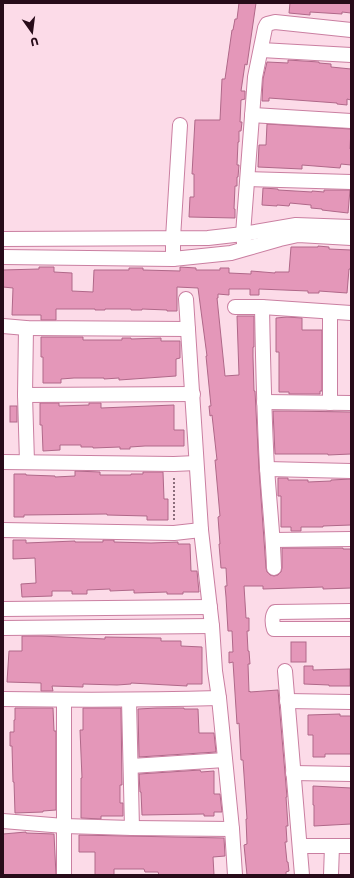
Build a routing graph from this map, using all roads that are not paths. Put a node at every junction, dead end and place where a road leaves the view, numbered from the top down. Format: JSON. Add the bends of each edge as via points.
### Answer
{"nodes":[{"id":1,"x":351,"y":30,"type":"edge"},
{"id":2,"x":261,"y":50,"type":"junction"},
{"id":3,"x":351,"y":55,"type":"edge"},
{"id":4,"x":252,"y":115,"type":"junction"},
{"id":5,"x":351,"y":120,"type":"edge"},
{"id":6,"x":180,"y":125,"type":"dead end"},
{"id":7,"x":248,"y":179,"type":"junction"},
{"id":8,"x":351,"y":182,"type":"edge"},
{"id":9,"x":351,"y":227,"type":"edge"},
{"id":10,"x":242,"y":234,"type":"junction"},
{"id":11,"x":173,"y":238,"type":"junction"},
{"id":12,"x":351,"y":238,"type":"edge"},
{"id":13,"x":3,"y":239,"type":"edge"},
{"id":14,"x":244,"y":250,"type":"junction"},
{"id":15,"x":3,"y":257,"type":"edge"},
{"id":16,"x":173,"y":259,"type":"junction"},
{"id":17,"x":186,"y":299,"type":"dead end"},
{"id":18,"x":235,"y":307,"type":"dead end"},
{"id":19,"x":262,"y":307,"type":"junction"},
{"id":20,"x":330,"y":312,"type":"junction"},
{"id":21,"x":351,"y":313,"type":"edge"},
{"id":22,"x":3,"y":326,"type":"edge"},
{"id":23,"x":26,"y":328,"type":"junction"},
{"id":24,"x":188,"y":329,"type":"junction"},
{"id":25,"x":193,"y":394,"type":"junction"},
{"id":26,"x":25,"y":395,"type":"junction"},
{"id":27,"x":264,"y":402,"type":"junction"},
{"id":28,"x":330,"y":403,"type":"junction"},
{"id":29,"x":351,"y":403,"type":"edge"},
{"id":30,"x":3,"y":462,"type":"edge"},
{"id":31,"x":27,"y":462,"type":"junction"},
{"id":32,"x":196,"y":463,"type":"junction"},
{"id":33,"x":267,"y":469,"type":"junction"},
{"id":34,"x":351,"y":471,"type":"edge"},
{"id":35,"x":3,"y":530,"type":"edge"},
{"id":36,"x":201,"y":530,"type":"junction"},
{"id":37,"x":351,"y":539,"type":"edge"},
{"id":38,"x":273,"y":540,"type":"junction"},
{"id":39,"x":274,"y":568,"type":"dead end"},
{"id":40,"x":3,"y":609,"type":"edge"},
{"id":41,"x":351,"y":611,"type":"edge"},
{"id":42,"x":211,"y":616,"type":"junction"},
{"id":43,"x":3,"y":628,"type":"edge"},
{"id":44,"x":351,"y":629,"type":"edge"},
{"id":45,"x":285,"y":671,"type":"dead end"},
{"id":46,"x":219,"y":698,"type":"junction"},
{"id":47,"x":3,"y":699,"type":"edge"},
{"id":48,"x":64,"y":700,"type":"junction"},
{"id":49,"x":129,"y":700,"type":"junction"},
{"id":50,"x":287,"y":701,"type":"junction"},
{"id":51,"x":351,"y":702,"type":"edge"},
{"id":52,"x":225,"y":760,"type":"junction"},
{"id":53,"x":131,"y":766,"type":"junction"},
{"id":54,"x":294,"y":773,"type":"junction"},
{"id":55,"x":351,"y":774,"type":"edge"},
{"id":56,"x":3,"y":821,"type":"edge"},
{"id":57,"x":64,"y":826,"type":"junction"},
{"id":58,"x":132,"y":828,"type":"junction"},
{"id":59,"x":232,"y":829,"type":"junction"},
{"id":60,"x":300,"y":846,"type":"junction"},
{"id":61,"x":332,"y":846,"type":"junction"},
{"id":62,"x":351,"y":846,"type":"edge"},
{"id":63,"x":64,"y":875,"type":"edge"},
{"id":64,"x":235,"y":875,"type":"edge"},
{"id":65,"x":302,"y":875,"type":"edge"},
{"id":66,"x":331,"y":875,"type":"edge"}],
"edges":[{"from":1,"to":2,"type":"street","via":[[275,22],[265,28]]},
{"from":2,"to":3,"type":"street"},
{"from":2,"to":4,"type":"street","via":[[255,78]]},
{"from":4,"to":5,"type":"street"},
{"from":4,"to":7,"type":"street"},
{"from":6,"to":11,"type":"street"},
{"from":7,"to":8,"type":"street"},
{"from":7,"to":10,"type":"street"},
{"from":9,"to":10,"type":"street","via":[[296,225]]},
{"from":10,"to":11,"type":"street","via":[[208,238]]},
{"from":10,"to":14,"type":"street"},
{"from":11,"to":13,"type":"street"},
{"from":11,"to":16,"type":"street"},
{"from":12,"to":14,"type":"street","via":[[298,235]]},
{"from":14,"to":16,"type":"street"},
{"from":15,"to":16,"type":"street"},
{"from":17,"to":24,"type":"street"},
{"from":18,"to":19,"type":"street"},
{"from":19,"to":20,"type":"street"},
{"from":19,"to":27,"type":"street"},
{"from":20,"to":21,"type":"street"},
{"from":20,"to":28,"type":"street"},
{"from":22,"to":23,"type":"street"},
{"from":23,"to":24,"type":"street"},
{"from":23,"to":26,"type":"street"},
{"from":24,"to":25,"type":"street"},
{"from":25,"to":26,"type":"street"},
{"from":25,"to":32,"type":"street"},
{"from":26,"to":31,"type":"street"},
{"from":27,"to":28,"type":"street"},
{"from":27,"to":33,"type":"street"},
{"from":28,"to":29,"type":"street"},
{"from":30,"to":31,"type":"street"},
{"from":31,"to":32,"type":"street"},
{"from":32,"to":36,"type":"street"},
{"from":33,"to":34,"type":"street"},
{"from":33,"to":38,"type":"street"},
{"from":35,"to":36,"type":"street","via":[[174,533]]},
{"from":36,"to":42,"type":"street"},
{"from":37,"to":38,"type":"street"},
{"from":38,"to":39,"type":"street"},
{"from":40,"to":42,"type":"street"},
{"from":41,"to":44,"type":"street","via":[[275,612],[273,617],[274,628]]},
{"from":42,"to":43,"type":"street"},
{"from":42,"to":46,"type":"street"},
{"from":45,"to":50,"type":"street"},
{"from":46,"to":49,"type":"street"},
{"from":46,"to":52,"type":"street"},
{"from":47,"to":48,"type":"street"},
{"from":48,"to":49,"type":"street"},
{"from":48,"to":57,"type":"street"},
{"from":49,"to":53,"type":"street"},
{"from":50,"to":51,"type":"street"},
{"from":50,"to":54,"type":"street"},
{"from":52,"to":53,"type":"street"},
{"from":52,"to":59,"type":"street"},
{"from":53,"to":58,"type":"street"},
{"from":54,"to":55,"type":"street"},
{"from":54,"to":60,"type":"street"},
{"from":56,"to":57,"type":"street"},
{"from":57,"to":58,"type":"street"},
{"from":57,"to":63,"type":"street"},
{"from":58,"to":59,"type":"street"},
{"from":59,"to":64,"type":"street"},
{"from":60,"to":61,"type":"street"},
{"from":60,"to":65,"type":"street"},
{"from":61,"to":62,"type":"street"},
{"from":61,"to":66,"type":"street"}]}
